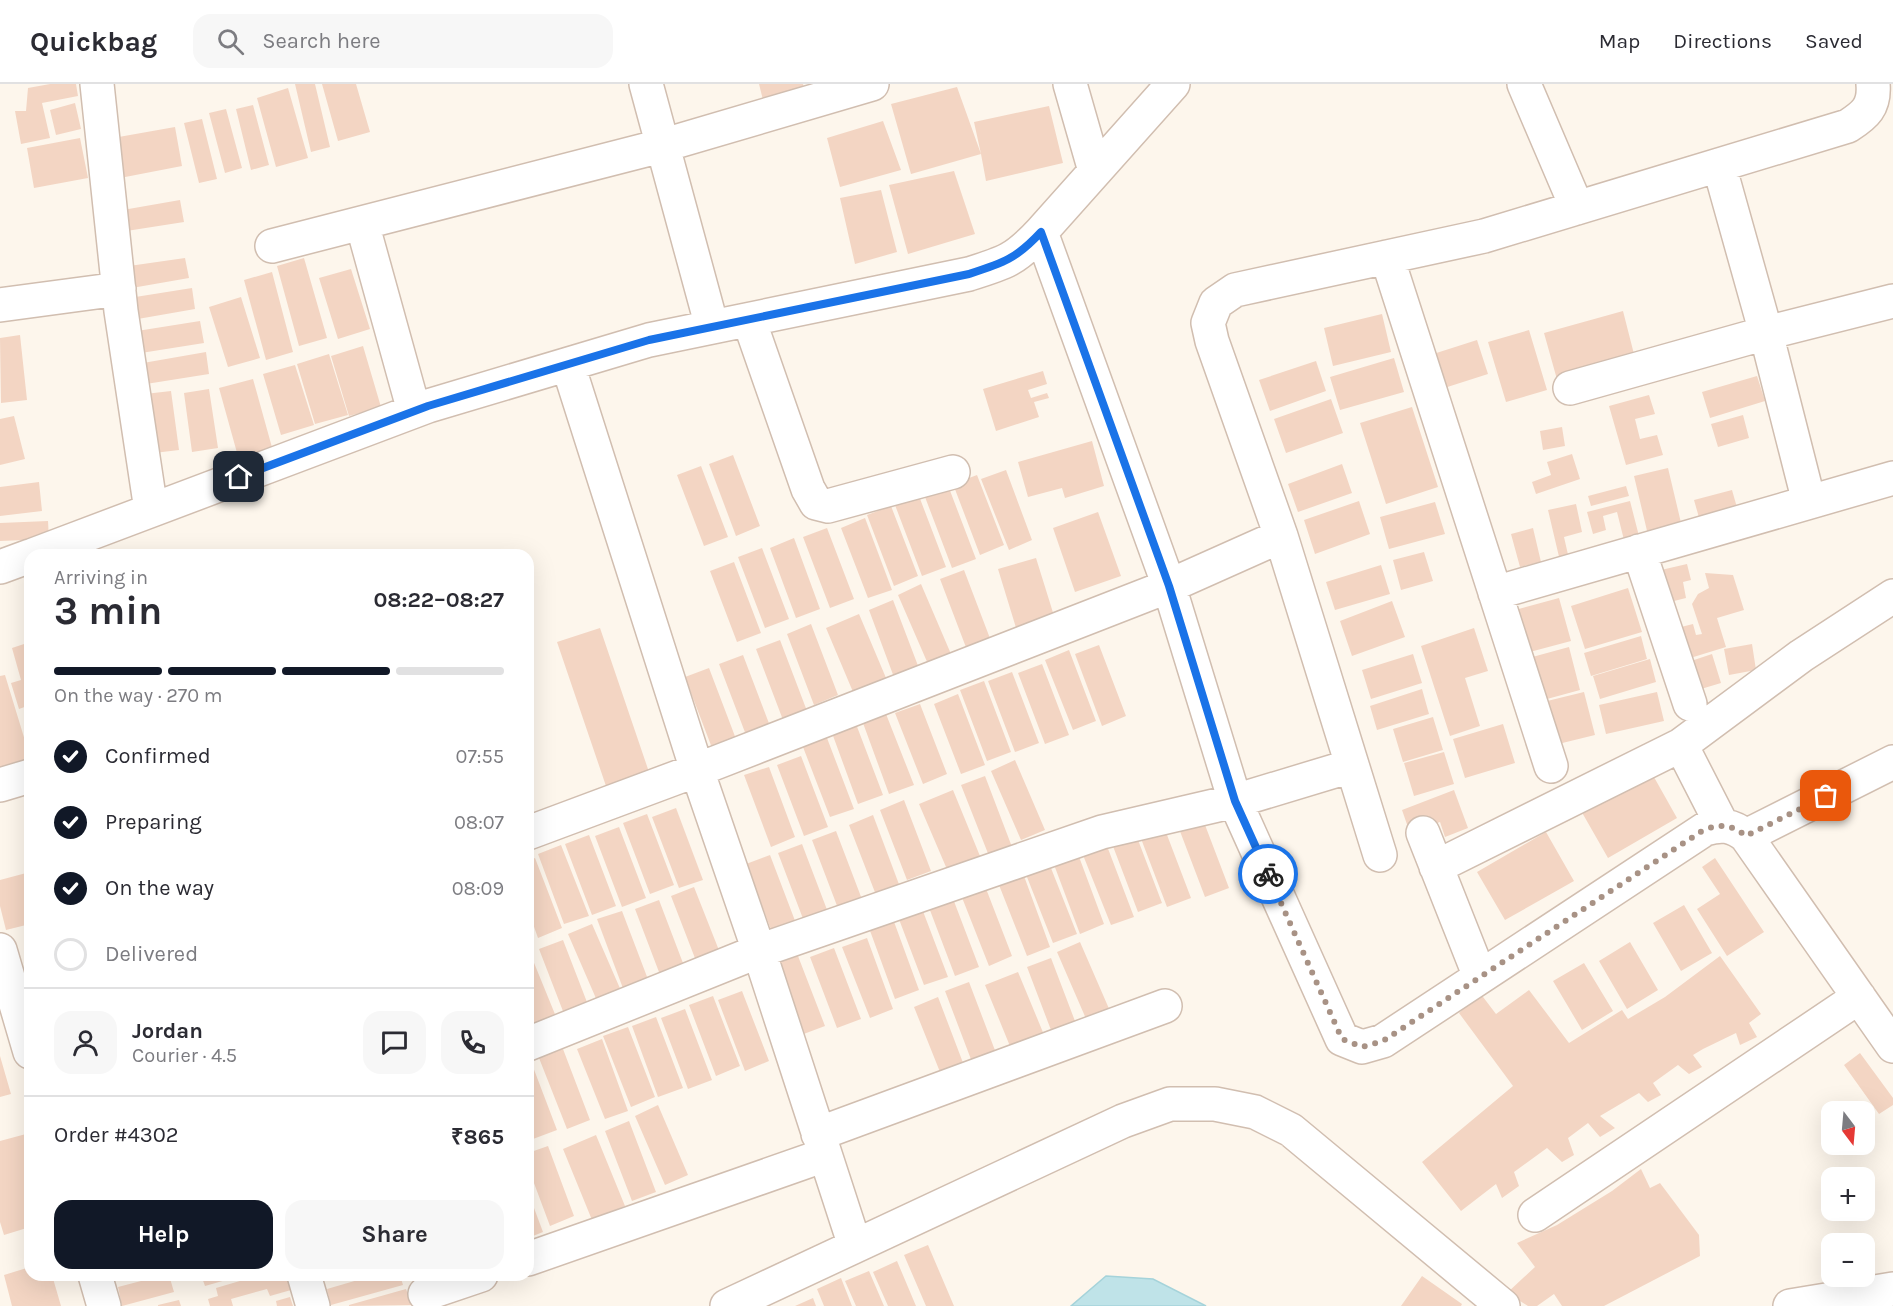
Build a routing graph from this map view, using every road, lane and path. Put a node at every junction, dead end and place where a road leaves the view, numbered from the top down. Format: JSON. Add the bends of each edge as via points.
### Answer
{"nodes":[{"id":1,"x":97,"y":84,"type":"edge"},
{"id":2,"x":646,"y":84,"type":"edge"},
{"id":3,"x":1070,"y":84,"type":"edge"},
{"id":4,"x":1173,"y":84,"type":"edge"},
{"id":5,"x":1524,"y":84,"type":"edge"},
{"id":6,"x":1873,"y":84,"type":"edge"},
{"id":7,"x":860,"y":86,"type":"edge"},
{"id":8,"x":661,"y":146,"type":"junction"},
{"id":9,"x":1719,"y":165,"type":"junction"},
{"id":10,"x":1095,"y":171,"type":"junction"},
{"id":11,"x":1576,"y":208,"type":"junction"},
{"id":12,"x":362,"y":223,"type":"junction"},
{"id":13,"x":1041,"y":232,"type":"junction"},
{"id":14,"x":272,"y":246,"type":"dead end"},
{"id":15,"x":1387,"y":257,"type":"junction"},
{"id":16,"x":119,"y":289,"type":"junction"},
{"id":17,"x":1893,"y":301,"type":"edge"},
{"id":18,"x":0,"y":305,"type":"edge"},
{"id":19,"x":749,"y":320,"type":"junction"},
{"id":20,"x":712,"y":327,"type":"junction"},
{"id":21,"x":1766,"y":333,"type":"junction"},
{"id":22,"x":568,"y":365,"type":"junction"},
{"id":23,"x":1570,"y":388,"type":"dead end"},
{"id":24,"x":414,"y":411,"type":"junction"},
{"id":25,"x":953,"y":472,"type":"dead end"},
{"id":26,"x":1893,"y":478,"type":"edge"},
{"id":27,"x":1809,"y":502,"type":"junction"},
{"id":28,"x":152,"y":510,"type":"junction"},
{"id":29,"x":1281,"y":536,"type":"junction"},
{"id":30,"x":47,"y":549,"type":"edge"},
{"id":31,"x":1639,"y":551,"type":"junction"},
{"id":32,"x":24,"y":558,"type":"edge"},
{"id":33,"x":0,"y":567,"type":"edge"},
{"id":34,"x":1169,"y":586,"type":"junction"},
{"id":35,"x":1495,"y":593,"type":"junction"},
{"id":36,"x":1893,"y":596,"type":"edge"},
{"id":37,"x":1690,"y":704,"type":"dead end"},
{"id":38,"x":1681,"y":745,"type":"junction"},
{"id":39,"x":1893,"y":762,"type":"edge"},
{"id":40,"x":1351,"y":766,"type":"junction"},
{"id":41,"x":1551,"y":766,"type":"dead end"},
{"id":42,"x":697,"y":770,"type":"junction"},
{"id":43,"x":24,"y":778,"type":"edge"},
{"id":44,"x":0,"y":785,"type":"edge"},
{"id":45,"x":1235,"y":801,"type":"junction"},
{"id":46,"x":1734,"y":830,"type":"junction"},
{"id":47,"x":534,"y":831,"type":"edge"},
{"id":48,"x":1423,"y":833,"type":"dead end"},
{"id":49,"x":1380,"y":855,"type":"dead end"},
{"id":50,"x":1436,"y":867,"type":"junction"},
{"id":51,"x":0,"y":950,"type":"edge"},
{"id":52,"x":759,"y":951,"type":"junction"},
{"id":53,"x":1480,"y":976,"type":"junction"},
{"id":54,"x":1859,"y":997,"type":"junction"},
{"id":55,"x":1165,"y":1005,"type":"dead end"},
{"id":56,"x":24,"y":1032,"type":"edge"},
{"id":57,"x":534,"y":1042,"type":"edge"},
{"id":58,"x":1893,"y":1046,"type":"edge"},
{"id":59,"x":821,"y":1144,"type":"junction"},
{"id":60,"x":1536,"y":1215,"type":"dead end"},
{"id":61,"x":855,"y":1246,"type":"junction"},
{"id":62,"x":534,"y":1256,"type":"edge"},
{"id":63,"x":97,"y":1281,"type":"edge"},
{"id":64,"x":306,"y":1281,"type":"edge"},
{"id":65,"x":463,"y":1281,"type":"edge"},
{"id":66,"x":1893,"y":1289,"type":"edge"},
{"id":67,"x":425,"y":1294,"type":"dead end"},
{"id":68,"x":104,"y":1306,"type":"edge"},
{"id":69,"x":313,"y":1306,"type":"edge"},
{"id":70,"x":727,"y":1306,"type":"edge"},
{"id":71,"x":1503,"y":1306,"type":"edge"},
{"id":72,"x":1790,"y":1306,"type":"edge"}],
"edges":[{"from":1,"to":16,"type":"street"},
{"from":2,"to":8,"type":"street"},
{"from":3,"to":10,"type":"street"},
{"from":4,"to":10,"type":"street"},
{"from":5,"to":11,"type":"street"},
{"from":6,"to":9,"type":"street","via":[[1867,113],[1848,126]]},
{"from":7,"to":8,"type":"street"},
{"from":8,"to":12,"type":"street"},
{"from":8,"to":20,"type":"street"},
{"from":9,"to":11,"type":"street"},
{"from":9,"to":21,"type":"street"},
{"from":10,"to":13,"type":"street"},
{"from":11,"to":15,"type":"street","via":[[1484,236]]},
{"from":12,"to":14,"type":"street"},
{"from":12,"to":24,"type":"street"},
{"from":13,"to":19,"type":"street","via":[[1024,251],[1006,262],[969,274]]},
{"from":13,"to":34,"type":"street"},
{"from":15,"to":29,"type":"street","via":[[1235,290],[1216,303],[1208,323]]},
{"from":15,"to":35,"type":"street"},
{"from":16,"to":18,"type":"street"},
{"from":16,"to":28,"type":"street"},
{"from":17,"to":21,"type":"street"},
{"from":19,"to":20,"type":"street"},
{"from":19,"to":25,"type":"street","via":[[816,503],[828,506]]},
{"from":20,"to":22,"type":"street","via":[[649,340]]},
{"from":21,"to":23,"type":"street"},
{"from":21,"to":27,"type":"street"},
{"from":22,"to":24,"type":"street"},
{"from":22,"to":42,"type":"street"},
{"from":24,"to":28,"type":"street"},
{"from":26,"to":27,"type":"street"},
{"from":27,"to":31,"type":"street"},
{"from":28,"to":30,"type":"street"},
{"from":29,"to":34,"type":"street"},
{"from":29,"to":40,"type":"street"},
{"from":31,"to":35,"type":"street"},
{"from":31,"to":37,"type":"street"},
{"from":32,"to":33,"type":"street"},
{"from":34,"to":42,"type":"street"},
{"from":34,"to":45,"type":"street"},
{"from":35,"to":41,"type":"street"},
{"from":36,"to":38,"type":"street","via":[[1801,656]]},
{"from":38,"to":46,"type":"street"},
{"from":38,"to":50,"type":"street"},
{"from":39,"to":46,"type":"street"},
{"from":40,"to":45,"type":"street"},
{"from":40,"to":49,"type":"street"},
{"from":42,"to":47,"type":"street"},
{"from":42,"to":52,"type":"street"},
{"from":43,"to":44,"type":"street"},
{"from":45,"to":52,"type":"street","via":[[1102,832]]},
{"from":45,"to":53,"type":"street","via":[[1342,1039],[1362,1047],[1383,1041]]},
{"from":46,"to":53,"type":"street","via":[[1705,829]]},
{"from":46,"to":54,"type":"street"},
{"from":48,"to":50,"type":"street"},
{"from":50,"to":53,"type":"street"},
{"from":51,"to":56,"type":"street"},
{"from":52,"to":57,"type":"street"},
{"from":52,"to":59,"type":"street"},
{"from":54,"to":58,"type":"street"},
{"from":54,"to":60,"type":"street"},
{"from":55,"to":59,"type":"street"},
{"from":59,"to":61,"type":"street"},
{"from":59,"to":62,"type":"street"},
{"from":61,"to":70,"type":"street"},
{"from":61,"to":71,"type":"street","via":[[1123,1120],[1170,1104],[1215,1104],[1255,1112],[1291,1130]]},
{"from":63,"to":68,"type":"street"},
{"from":64,"to":69,"type":"street"},
{"from":65,"to":67,"type":"street"},
{"from":66,"to":72,"type":"street"}]}
